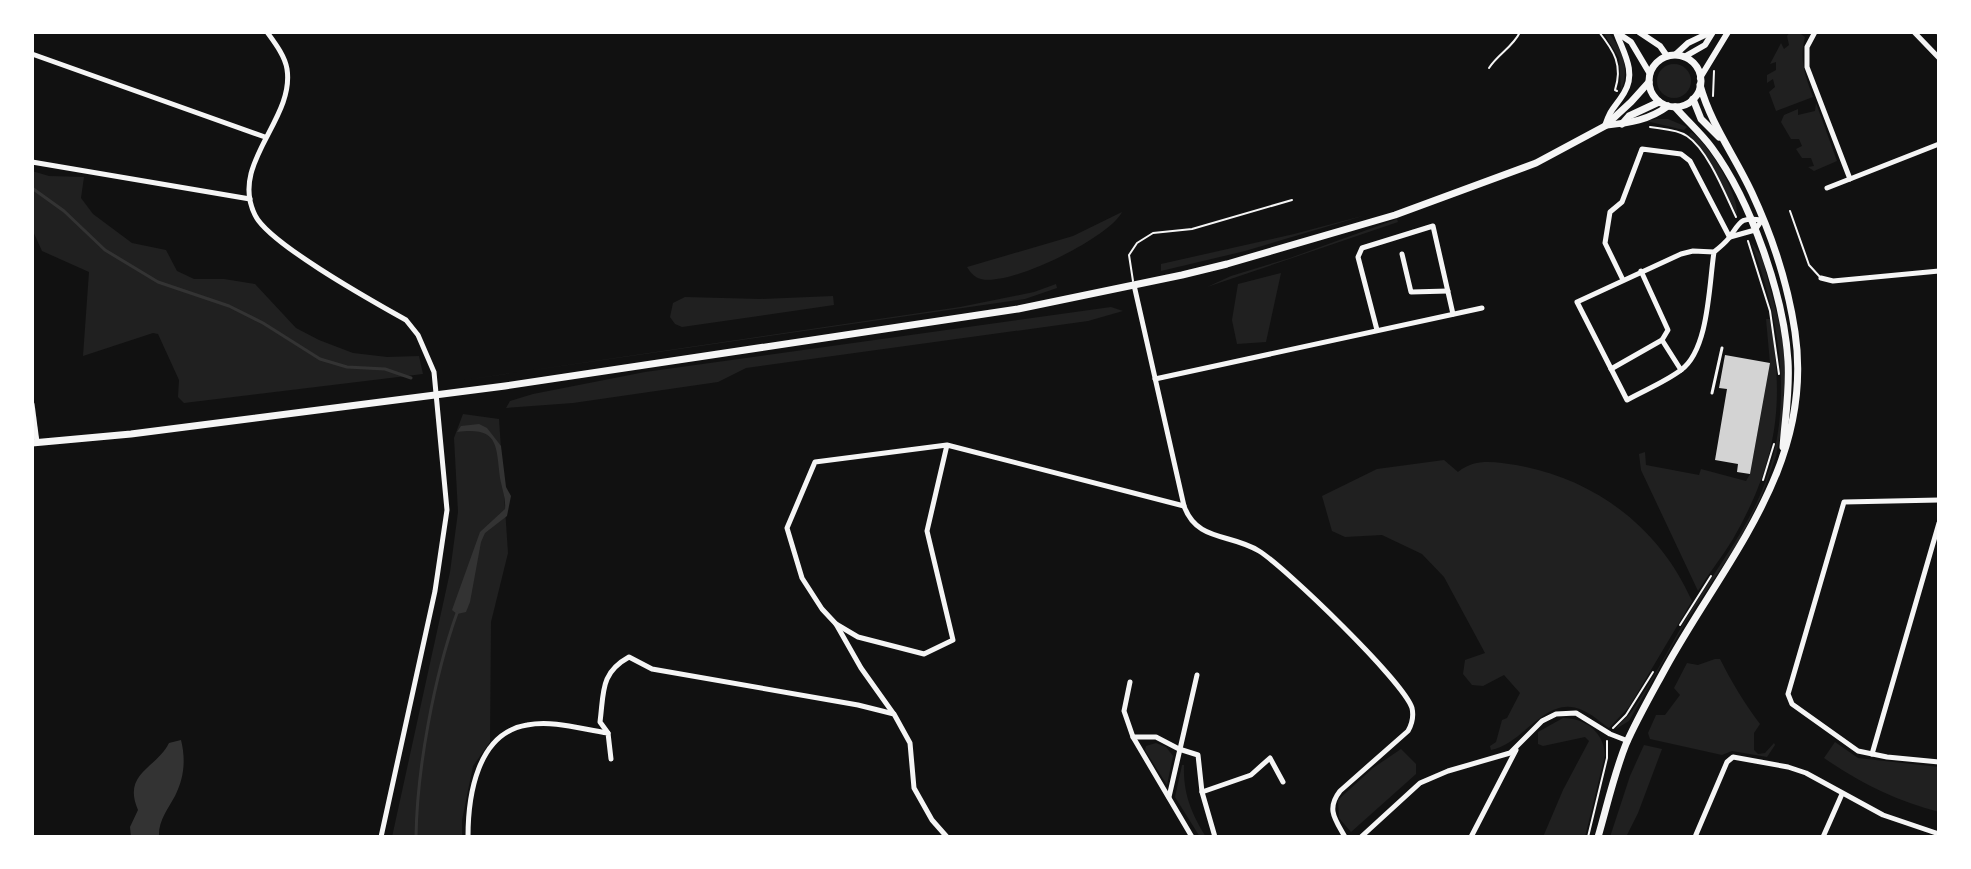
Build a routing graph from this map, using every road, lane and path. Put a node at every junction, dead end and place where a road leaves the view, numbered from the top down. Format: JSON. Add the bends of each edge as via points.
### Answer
{"nodes":[{"id":1,"x":267,"y":32,"type":"edge"},
{"id":2,"x":1520,"y":32,"type":"edge"},
{"id":3,"x":1599,"y":32,"type":"edge"},
{"id":4,"x":1616,"y":32,"type":"edge"},
{"id":5,"x":1639,"y":32,"type":"edge"},
{"id":6,"x":1712,"y":32,"type":"edge"},
{"id":7,"x":1728,"y":32,"type":"edge"},
{"id":8,"x":1815,"y":32,"type":"edge"},
{"id":9,"x":1914,"y":32,"type":"edge"},
{"id":10,"x":32,"y":54,"type":"edge"},
{"id":11,"x":1675,"y":56,"type":"junction"},
{"id":12,"x":1939,"y":58,"type":"edge"},
{"id":13,"x":1716,"y":66,"type":"dead end"},
{"id":14,"x":1489,"y":68,"type":"dead end"},
{"id":15,"x":1649,"y":78,"type":"junction"},
{"id":16,"x":1700,"y":81,"type":"junction"},
{"id":17,"x":1615,"y":90,"type":"dead end"},
{"id":18,"x":1713,"y":97,"type":"dead end"},
{"id":19,"x":1693,"y":99,"type":"junction"},
{"id":20,"x":1659,"y":102,"type":"junction"},
{"id":21,"x":1671,"y":106,"type":"junction"},
{"id":22,"x":1622,"y":124,"type":"junction"},
{"id":23,"x":1645,"y":125,"type":"dead end"},
{"id":24,"x":1605,"y":126,"type":"junction"},
{"id":25,"x":265,"y":137,"type":"junction"},
{"id":26,"x":1720,"y":138,"type":"junction"},
{"id":27,"x":1939,"y":144,"type":"edge"},
{"id":28,"x":32,"y":162,"type":"edge"},
{"id":29,"x":1850,"y":179,"type":"junction"},
{"id":30,"x":1827,"y":188,"type":"dead end"},
{"id":31,"x":250,"y":199,"type":"junction"},
{"id":32,"x":1292,"y":200,"type":"dead end"},
{"id":33,"x":1790,"y":211,"type":"dead end"},
{"id":34,"x":1736,"y":217,"type":"dead end"},
{"id":35,"x":1749,"y":218,"type":"junction"},
{"id":36,"x":1762,"y":220,"type":"junction"},
{"id":37,"x":1755,"y":230,"type":"junction"},
{"id":38,"x":1729,"y":237,"type":"junction"},
{"id":39,"x":1748,"y":240,"type":"dead end"},
{"id":40,"x":1714,"y":252,"type":"junction"},
{"id":41,"x":1402,"y":254,"type":"dead end"},
{"id":42,"x":1641,"y":271,"type":"junction"},
{"id":43,"x":1939,"y":271,"type":"edge"},
{"id":44,"x":1821,"y":278,"type":"joint"},
{"id":45,"x":1623,"y":280,"type":"junction"},
{"id":46,"x":1134,"y":285,"type":"junction"},
{"id":47,"x":1448,"y":291,"type":"junction"},
{"id":48,"x":1482,"y":308,"type":"dead end"},
{"id":49,"x":1453,"y":314,"type":"junction"},
{"id":50,"x":1377,"y":330,"type":"junction"},
{"id":51,"x":1662,"y":340,"type":"junction"},
{"id":52,"x":1722,"y":348,"type":"dead end"},
{"id":53,"x":1611,"y":369,"type":"junction"},
{"id":54,"x":1681,"y":370,"type":"junction"},
{"id":55,"x":1155,"y":379,"type":"junction"},
{"id":56,"x":1780,"y":382,"type":"dead end"},
{"id":57,"x":1712,"y":393,"type":"dead end"},
{"id":58,"x":436,"y":394,"type":"junction"},
{"id":59,"x":32,"y":404,"type":"edge"},
{"id":60,"x":1775,"y":442,"type":"dead end"},
{"id":61,"x":34,"y":443,"type":"edge"},
{"id":62,"x":947,"y":445,"type":"junction"},
{"id":63,"x":1783,"y":452,"type":"junction"},
{"id":64,"x":1759,"y":490,"type":"dead end"},
{"id":65,"x":1939,"y":500,"type":"edge"},
{"id":66,"x":1184,"y":506,"type":"junction"},
{"id":67,"x":1939,"y":523,"type":"edge"},
{"id":68,"x":1717,"y":570,"type":"dead end"},
{"id":69,"x":836,"y":624,"type":"junction"},
{"id":70,"x":1677,"y":632,"type":"dead end"},
{"id":71,"x":1656,"y":668,"type":"dead end"},
{"id":72,"x":1197,"y":675,"type":"dead end"},
{"id":73,"x":1130,"y":682,"type":"dead end"},
{"id":74,"x":894,"y":714,"type":"junction"},
{"id":75,"x":1612,"y":729,"type":"dead end"},
{"id":76,"x":608,"y":733,"type":"junction"},
{"id":77,"x":1133,"y":737,"type":"junction"},
{"id":78,"x":1607,"y":739,"type":"dead end"},
{"id":79,"x":1628,"y":741,"type":"junction"},
{"id":80,"x":1179,"y":749,"type":"junction"},
{"id":81,"x":1517,"y":749,"type":"junction"},
{"id":82,"x":1872,"y":754,"type":"junction"},
{"id":83,"x":611,"y":759,"type":"dead end"},
{"id":84,"x":1939,"y":762,"type":"edge"},
{"id":85,"x":1283,"y":782,"type":"dead end"},
{"id":86,"x":1202,"y":792,"type":"junction"},
{"id":87,"x":1842,"y":794,"type":"junction"},
{"id":88,"x":1169,"y":797,"type":"junction"},
{"id":89,"x":1939,"y":834,"type":"edge"},
{"id":90,"x":381,"y":837,"type":"edge"},
{"id":91,"x":468,"y":837,"type":"edge"},
{"id":92,"x":947,"y":837,"type":"edge"},
{"id":93,"x":1192,"y":837,"type":"edge"},
{"id":94,"x":1215,"y":837,"type":"edge"},
{"id":95,"x":1345,"y":837,"type":"edge"},
{"id":96,"x":1361,"y":837,"type":"edge"},
{"id":97,"x":1471,"y":837,"type":"edge"},
{"id":98,"x":1588,"y":837,"type":"edge"},
{"id":99,"x":1598,"y":837,"type":"edge"},
{"id":100,"x":1695,"y":837,"type":"edge"},
{"id":101,"x":1823,"y":837,"type":"edge"}],
"edges":[{"from":1,"to":25,"type":"street","via":[[287,67],[288,87]]},
{"from":2,"to":14,"type":"lane"},
{"from":3,"to":17,"type":"path","via":[[1618,61]]},
{"from":4,"to":15,"type":"main road","via":[[1631,42]]},
{"from":4,"to":24,"type":"main road","via":[[1630,77]]},
{"from":5,"to":11,"type":"main road"},
{"from":6,"to":11,"type":"main road"},
{"from":7,"to":16,"type":"main road"},
{"from":8,"to":29,"type":"street","via":[[1807,47],[1807,67]]},
{"from":9,"to":12,"type":"street"},
{"from":10,"to":25,"type":"street"},
{"from":11,"to":15,"type":"main road","via":[[1656,63]]},
{"from":11,"to":16,"type":"main road","via":[[1695,65]]},
{"from":13,"to":18,"type":"path"},
{"from":15,"to":20,"type":"main road"},
{"from":15,"to":24,"type":"main road"},
{"from":16,"to":19,"type":"main road"},
{"from":16,"to":26,"type":"main road"},
{"from":19,"to":21,"type":"main road"},
{"from":19,"to":26,"type":"main road","via":[[1701,119]]},
{"from":20,"to":21,"type":"main road"},
{"from":20,"to":22,"type":"main road"},
{"from":21,"to":22,"type":"main road"},
{"from":21,"to":35,"type":"main road","via":[[1712,148]]},
{"from":22,"to":24,"type":"main road"},
{"from":23,"to":34,"type":"path","via":[[1686,135],[1718,179]]},
{"from":24,"to":46,"type":"main road","via":[[1536,163],[1395,215]]},
{"from":25,"to":31,"type":"street"},
{"from":26,"to":36,"type":"main road"},
{"from":27,"to":29,"type":"street"},
{"from":28,"to":31,"type":"street"},
{"from":29,"to":30,"type":"street"},
{"from":31,"to":58,"type":"street","via":[[255,217],[270,234],[406,320],[429,355]]},
{"from":32,"to":46,"type":"lane","via":[[1192,229],[1143,237],[1129,255]]},
{"from":33,"to":44,"type":"lane","via":[[1809,265]]},
{"from":35,"to":36,"type":"street"},
{"from":35,"to":37,"type":"main road"},
{"from":35,"to":38,"type":"street"},
{"from":36,"to":37,"type":"street"},
{"from":36,"to":63,"type":"main road","via":[[1796,334],[1794,415]]},
{"from":37,"to":38,"type":"street"},
{"from":37,"to":63,"type":"main road","via":[[1775,289],[1788,359]]},
{"from":38,"to":40,"type":"street"},
{"from":38,"to":45,"type":"street","via":[[1690,161],[1681,154],[1642,149],[1622,202],[1610,212],[1605,243]]},
{"from":39,"to":56,"type":"path","via":[[1770,311]]},
{"from":40,"to":42,"type":"street","via":[[1681,254]]},
{"from":40,"to":54,"type":"street","via":[[1703,330]]},
{"from":41,"to":47,"type":"street","via":[[1411,292]]},
{"from":42,"to":45,"type":"street"},
{"from":42,"to":51,"type":"street","via":[[1668,330]]},
{"from":43,"to":44,"type":"street"},
{"from":45,"to":53,"type":"street","via":[[1577,302]]},
{"from":46,"to":55,"type":"street"},
{"from":46,"to":58,"type":"main road","via":[[1018,309]]},
{"from":47,"to":49,"type":"street"},
{"from":47,"to":50,"type":"street","via":[[1433,226],[1362,248],[1358,257]]},
{"from":48,"to":49,"type":"street"},
{"from":49,"to":50,"type":"street"},
{"from":50,"to":55,"type":"street"},
{"from":51,"to":53,"type":"street"},
{"from":51,"to":54,"type":"street"},
{"from":52,"to":57,"type":"street"},
{"from":53,"to":54,"type":"street","via":[[1627,400]]},
{"from":55,"to":66,"type":"street"},
{"from":58,"to":61,"type":"main road"},
{"from":58,"to":90,"type":"street","via":[[447,510],[435,591]]},
{"from":59,"to":61,"type":"street"},
{"from":60,"to":64,"type":"path"},
{"from":62,"to":66,"type":"street"},
{"from":62,"to":69,"type":"street","via":[[815,462],[787,528],[802,578]]},
{"from":62,"to":69,"type":"street","via":[[927,531],[953,640],[924,654],[858,637]]},
{"from":63,"to":79,"type":"main road","via":[[1751,532],[1666,667]]},
{"from":65,"to":82,"type":"street","via":[[1844,502],[1788,698],[1850,746]]},
{"from":66,"to":95,"type":"street","via":[[1192,524],[1251,546],[1278,566],[1355,640],[1409,702],[1413,718],[1408,731],[1333,800],[1331,811]]},
{"from":67,"to":82,"type":"street"},
{"from":68,"to":70,"type":"path"},
{"from":69,"to":74,"type":"street"},
{"from":71,"to":75,"type":"path"},
{"from":72,"to":80,"type":"street"},
{"from":73,"to":77,"type":"street","via":[[1124,711]]},
{"from":74,"to":76,"type":"street","via":[[652,669],[629,657],[613,666],[606,681],[600,722]]},
{"from":74,"to":92,"type":"street","via":[[910,743],[914,788]]},
{"from":76,"to":83,"type":"street"},
{"from":76,"to":91,"type":"street","via":[[543,723],[504,733],[483,757]]},
{"from":77,"to":80,"type":"street","via":[[1156,737]]},
{"from":77,"to":88,"type":"street"},
{"from":78,"to":98,"type":"path"},
{"from":79,"to":81,"type":"street","via":[[1569,711],[1542,721]]},
{"from":79,"to":99,"type":"main road"},
{"from":80,"to":86,"type":"street","via":[[1198,755]]},
{"from":80,"to":88,"type":"street"},
{"from":81,"to":96,"type":"street","via":[[1420,783]]},
{"from":81,"to":97,"type":"street"},
{"from":82,"to":84,"type":"street"},
{"from":85,"to":86,"type":"street","via":[[1270,758],[1251,775]]},
{"from":86,"to":94,"type":"street"},
{"from":87,"to":89,"type":"street"},
{"from":87,"to":100,"type":"street","via":[[1788,767],[1731,758]]},
{"from":87,"to":101,"type":"street"},
{"from":88,"to":93,"type":"street"}]}
